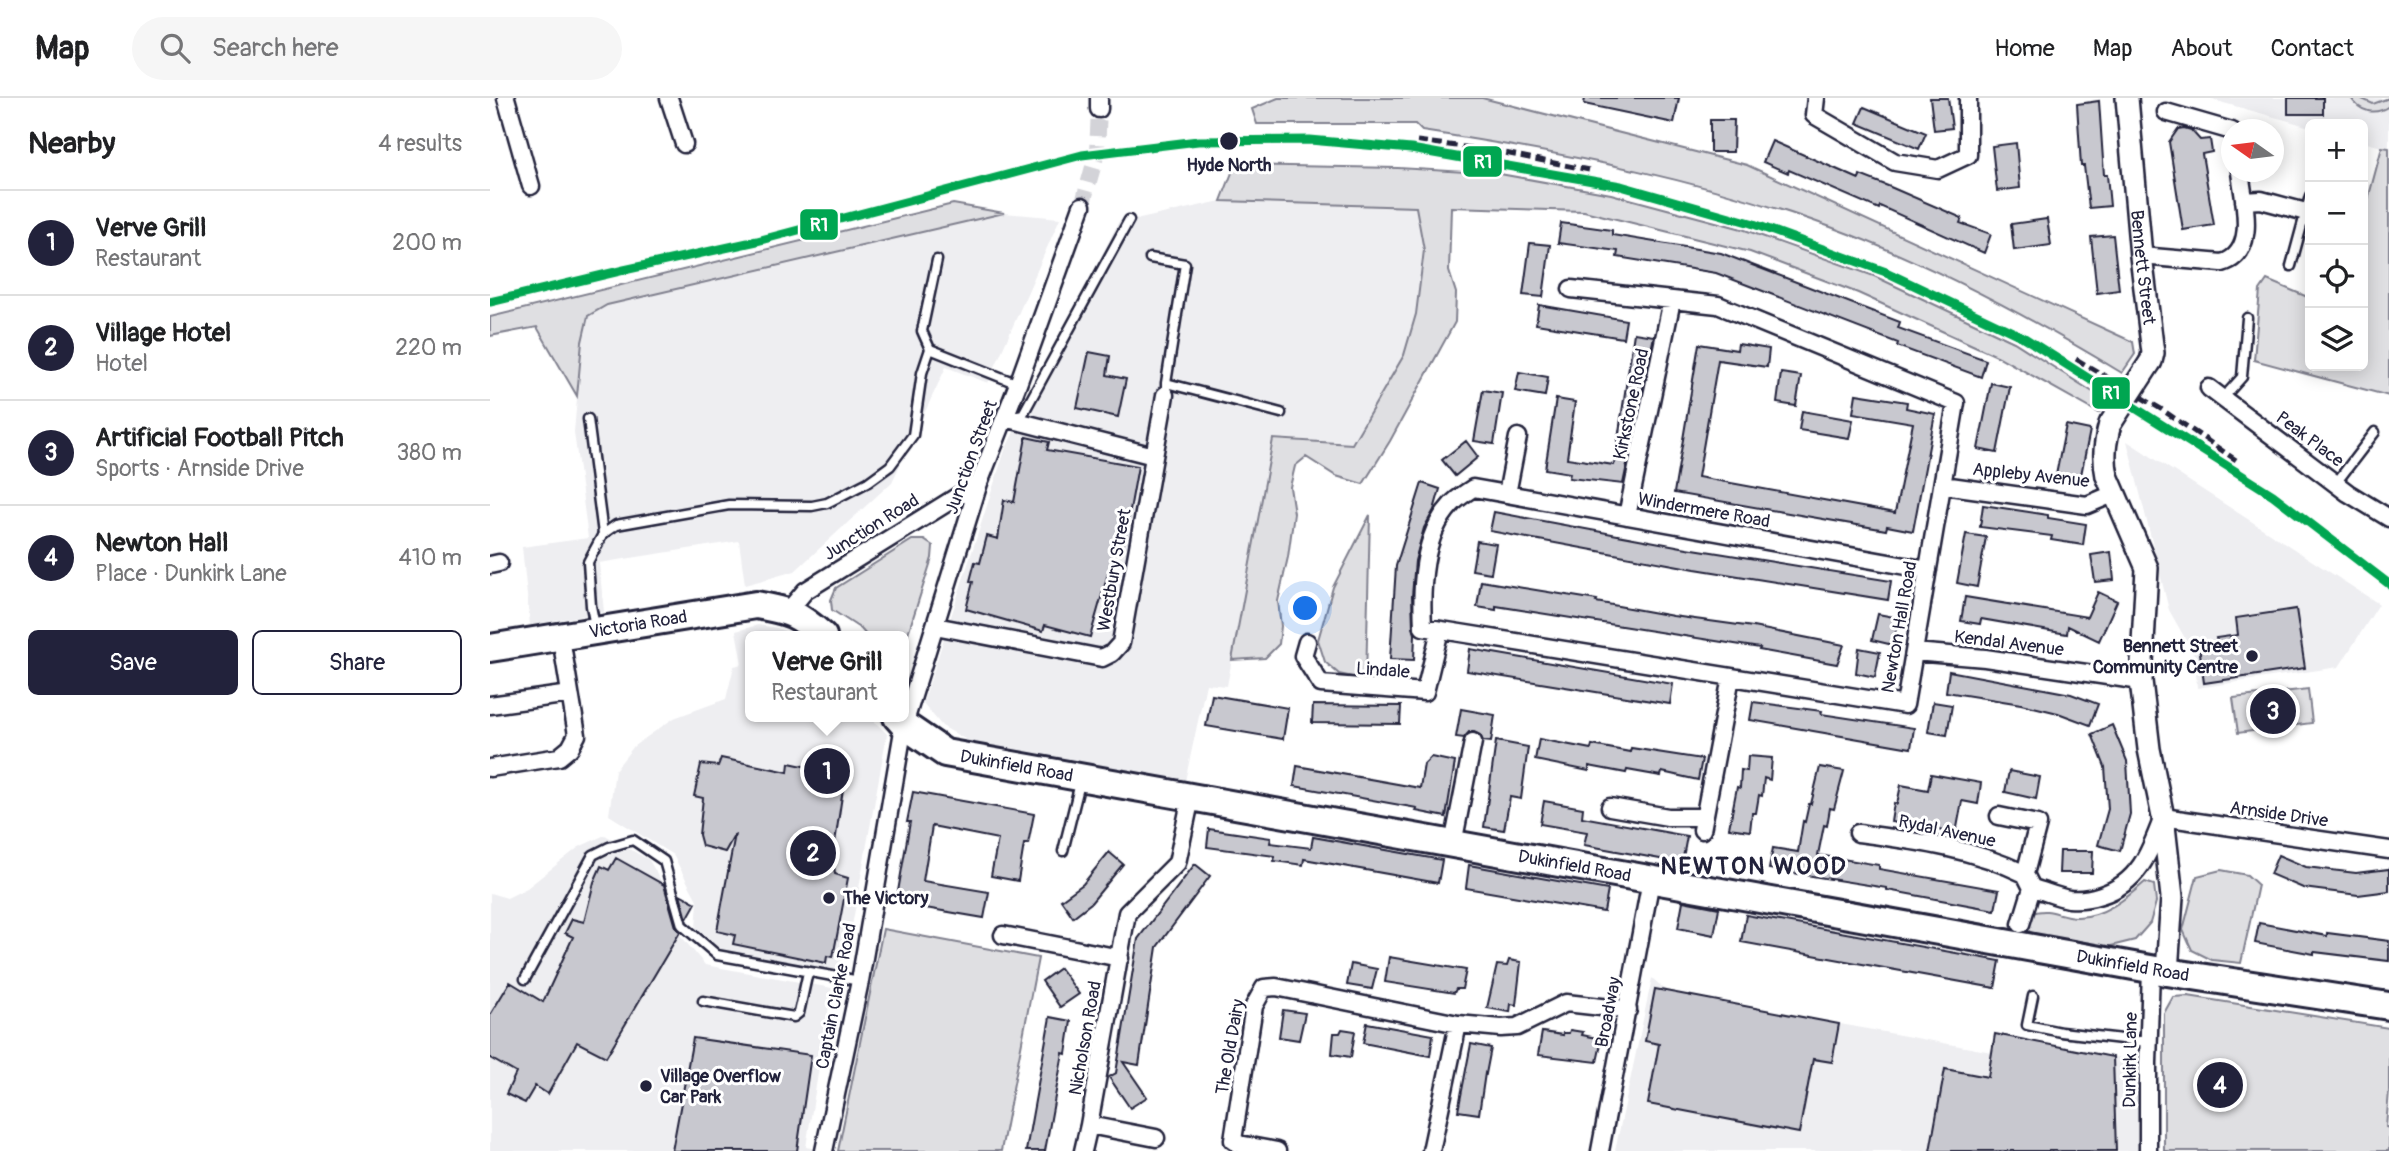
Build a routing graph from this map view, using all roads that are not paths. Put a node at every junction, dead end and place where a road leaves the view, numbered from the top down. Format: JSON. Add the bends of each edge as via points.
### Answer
{"nodes":[{"id":1,"x":506,"y":98,"type":"edge"},
{"id":2,"x":669,"y":98,"type":"edge"},
{"id":3,"x":1816,"y":98,"type":"edge"},
{"id":4,"x":1968,"y":98,"type":"edge"},
{"id":5,"x":2127,"y":98,"type":"edge"},
{"id":6,"x":2166,"y":112,"type":"dead end"},
{"id":7,"x":2221,"y":128,"type":"edge"},
{"id":8,"x":684,"y":144,"type":"dead end"},
{"id":9,"x":2241,"y":182,"type":"edge"},
{"id":10,"x":531,"y":186,"type":"dead end"},
{"id":11,"x":2244,"y":201,"type":"junction"},
{"id":12,"x":1082,"y":206,"type":"tunnel mouth"},
{"id":13,"x":2305,"y":212,"type":"edge"},
{"id":14,"x":2305,"y":216,"type":"edge"},
{"id":15,"x":1129,"y":220,"type":"dead end"},
{"id":16,"x":2141,"y":256,"type":"junction"},
{"id":17,"x":1150,"y":258,"type":"dead end"},
{"id":18,"x":936,"y":260,"type":"dead end"},
{"id":19,"x":2291,"y":266,"type":"dead end"},
{"id":20,"x":1571,"y":289,"type":"dead end"},
{"id":21,"x":1672,"y":300,"type":"junction"},
{"id":22,"x":2247,"y":318,"type":"dead end"},
{"id":23,"x":930,"y":349,"type":"junction"},
{"id":24,"x":1018,"y":384,"type":"junction"},
{"id":25,"x":2209,"y":388,"type":"dead end"},
{"id":26,"x":1166,"y":389,"type":"junction"},
{"id":27,"x":2223,"y":398,"type":"junction"},
{"id":28,"x":1280,"y":413,"type":"dead end"},
{"id":29,"x":1005,"y":418,"type":"junction"},
{"id":30,"x":588,"y":419,"type":"dead end"},
{"id":31,"x":2375,"y":432,"type":"dead end"},
{"id":32,"x":1518,"y":437,"type":"dead end"},
{"id":33,"x":1154,"y":456,"type":"junction"},
{"id":34,"x":979,"y":483,"type":"junction"},
{"id":35,"x":2336,"y":483,"type":"junction"},
{"id":36,"x":1942,"y":485,"type":"junction"},
{"id":37,"x":1507,"y":494,"type":"junction"},
{"id":38,"x":2113,"y":494,"type":"junction"},
{"id":39,"x":1627,"y":516,"type":"junction"},
{"id":40,"x":2389,"y":518,"type":"edge"},
{"id":41,"x":603,"y":534,"type":"junction"},
{"id":42,"x":1928,"y":570,"type":"junction"},
{"id":43,"x":789,"y":610,"type":"junction"},
{"id":44,"x":935,"y":626,"type":"junction"},
{"id":45,"x":1440,"y":630,"type":"junction"},
{"id":46,"x":817,"y":631,"type":"edge"},
{"id":47,"x":597,"y":632,"type":"junction"},
{"id":48,"x":561,"y":638,"type":"junction"},
{"id":49,"x":1307,"y":642,"type":"dead end"},
{"id":50,"x":490,"y":648,"type":"edge"},
{"id":51,"x":1914,"y":652,"type":"junction"},
{"id":52,"x":1731,"y":677,"type":"junction"},
{"id":53,"x":2141,"y":681,"type":"junction"},
{"id":54,"x":570,"y":694,"type":"junction"},
{"id":55,"x":909,"y":699,"type":"edge"},
{"id":56,"x":490,"y":705,"type":"edge"},
{"id":57,"x":901,"y":722,"type":"edge"},
{"id":58,"x":902,"y":722,"type":"edge"},
{"id":59,"x":1473,"y":742,"type":"dead end"},
{"id":60,"x":490,"y":768,"type":"edge"},
{"id":61,"x":1082,"y":778,"type":"junction"},
{"id":62,"x":1191,"y":797,"type":"junction"},
{"id":63,"x":1609,"y":807,"type":"dead end"},
{"id":64,"x":1999,"y":816,"type":"dead end"},
{"id":65,"x":2163,"y":817,"type":"junction"},
{"id":66,"x":1858,"y":833,"type":"dead end"},
{"id":67,"x":1452,"y":844,"type":"junction"},
{"id":68,"x":2389,"y":850,"type":"edge"},
{"id":69,"x":1063,"y":851,"type":"dead end"},
{"id":70,"x":1651,"y":880,"type":"junction"},
{"id":71,"x":2029,"y":881,"type":"junction"},
{"id":72,"x":2021,"y":925,"type":"dead end"},
{"id":73,"x":1003,"y":935,"type":"dead end"},
{"id":74,"x":1120,"y":958,"type":"junction"},
{"id":75,"x":2159,"y":971,"type":"junction"},
{"id":76,"x":808,"y":972,"type":"junction"},
{"id":77,"x":526,"y":979,"type":"dead end"},
{"id":78,"x":860,"y":982,"type":"junction"},
{"id":79,"x":2033,"y":996,"type":"dead end"},
{"id":80,"x":703,"y":1001,"type":"dead end"},
{"id":81,"x":2389,"y":1006,"type":"edge"},
{"id":82,"x":1628,"y":1010,"type":"junction"},
{"id":83,"x":1458,"y":1024,"type":"junction"},
{"id":84,"x":2148,"y":1042,"type":"junction"},
{"id":85,"x":1089,"y":1125,"type":"junction"},
{"id":86,"x":1156,"y":1138,"type":"dead end"},
{"id":87,"x":824,"y":1151,"type":"edge"},
{"id":88,"x":1083,"y":1151,"type":"edge"},
{"id":89,"x":1277,"y":1151,"type":"edge"},
{"id":90,"x":1431,"y":1151,"type":"edge"},
{"id":91,"x":1600,"y":1151,"type":"edge"},
{"id":92,"x":2148,"y":1151,"type":"edge"}],
"edges":[{"from":1,"to":10,"type":"street"},
{"from":2,"to":8,"type":"street"},
{"from":3,"to":4,"type":"street","via":[[1814,116],[1895,162],[1938,169],[1968,155]]},
{"from":5,"to":16,"type":"street","name":"Bennett Street"},
{"from":6,"to":7,"type":"street"},
{"from":9,"to":11,"type":"street"},
{"from":11,"to":13,"type":"street","via":[[2261,200]]},
{"from":11,"to":16,"type":"street","via":[[2243,243],[2229,261]]},
{"from":12,"to":24,"type":"street","name":"Junction Street"},
{"from":14,"to":19,"type":"lane"},
{"from":15,"to":29,"type":"lane","via":[[1023,414]]},
{"from":16,"to":38,"type":"street","name":"Bennett Street","bridge":true,"via":[[2153,353],[2110,424],[2104,444]]},
{"from":17,"to":26,"type":"lane","via":[[1185,264]]},
{"from":18,"to":23,"type":"lane","via":[[922,331]]},
{"from":20,"to":21,"type":"street","name":"Newton Hall Road"},
{"from":21,"to":36,"type":"street","name":"Newton Hall Road","via":[[1718,305],[1956,403]]},
{"from":21,"to":39,"type":"street","name":"Kirkstone Road"},
{"from":22,"to":27,"type":"lane","via":[[2242,377]]},
{"from":23,"to":24,"type":"lane"},
{"from":23,"to":41,"type":"lane","via":[[913,435],[890,466],[868,482],[812,506],[729,505],[616,525]]},
{"from":24,"to":29,"type":"street","name":"Junction Street"},
{"from":25,"to":27,"type":"street","name":"Peak Place"},
{"from":26,"to":28,"type":"lane"},
{"from":26,"to":33,"type":"street","name":"Westbury Street"},
{"from":27,"to":35,"type":"street","name":"Peak Place"},
{"from":29,"to":33,"type":"street"},
{"from":29,"to":34,"type":"street","name":"Junction Street"},
{"from":30,"to":41,"type":"lane"},
{"from":31,"to":35,"type":"lane"},
{"from":32,"to":37,"type":"street"},
{"from":33,"to":44,"type":"street","name":"Westbury Street","via":[[1121,643],[1112,653],[1102,658]]},
{"from":34,"to":43,"type":"street","name":"Junction Road","via":[[805,591]]},
{"from":34,"to":44,"type":"street","name":"Junction Street"},
{"from":35,"to":40,"type":"street","name":"Peak Place"},
{"from":36,"to":38,"type":"street","name":"Appleby Avenue","via":[[2087,505]]},
{"from":36,"to":42,"type":"street","name":"Newton Hall Road"},
{"from":37,"to":39,"type":"street","name":"Windermere Road"},
{"from":37,"to":45,"type":"street","name":"Windermere Road","via":[[1473,488],[1451,504],[1439,522],[1423,582],[1423,627]]},
{"from":38,"to":53,"type":"street","via":[[2147,568]]},
{"from":39,"to":42,"type":"street","name":"Windermere Road"},
{"from":41,"to":47,"type":"lane","via":[[588,562]]},
{"from":42,"to":51,"type":"street","name":"Newton Hall Road"},
{"from":43,"to":46,"type":"main road"},
{"from":43,"to":47,"type":"main road","name":"Victoria Road","via":[[756,605]]},
{"from":44,"to":55,"type":"street","name":"Junction Street"},
{"from":45,"to":49,"type":"street","name":"Lindale","via":[[1425,692],[1321,684],[1303,656]]},
{"from":45,"to":52,"type":"street","name":"Newton Hall Road"},
{"from":47,"to":48,"type":"main road","name":"Victoria Road"},
{"from":48,"to":50,"type":"main road","name":"Victoria Road"},
{"from":48,"to":54,"type":"street"},
{"from":51,"to":52,"type":"street","name":"Newton Hall Road","via":[[1905,705]]},
{"from":51,"to":53,"type":"street","name":"Kendal Avenue"},
{"from":52,"to":63,"type":"street","via":[[1703,823]]},
{"from":53,"to":65,"type":"street"},
{"from":54,"to":56,"type":"street"},
{"from":54,"to":60,"type":"street","via":[[577,735],[570,748],[559,757]]},
{"from":57,"to":78,"type":"street","name":"Captain Clarke Road"},
{"from":58,"to":61,"type":"main road","name":"Dukinfield Road","via":[[945,753]]},
{"from":59,"to":67,"type":"street"},
{"from":61,"to":62,"type":"main road","name":"Dukinfield Road"},
{"from":61,"to":69,"type":"lane"},
{"from":62,"to":67,"type":"main road","name":"Dukinfield Road"},
{"from":62,"to":74,"type":"street","name":"Nicholson Road","via":[[1177,863],[1127,914]]},
{"from":64,"to":71,"type":"street","name":"Rydal Avenue","via":[[2038,824]]},
{"from":65,"to":68,"type":"street","name":"Arnside Drive"},
{"from":65,"to":71,"type":"street","via":[[2139,870],[2113,891],[2070,899]]},
{"from":65,"to":75,"type":"street","via":[[2172,897]]},
{"from":66,"to":71,"type":"street","name":"Rydal Avenue","via":[[1966,851],[1998,861]]},
{"from":67,"to":70,"type":"main road","name":"Dukinfield Road"},
{"from":70,"to":75,"type":"main road","name":"Dukinfield Road"},
{"from":70,"to":82,"type":"street","name":"Broadway"},
{"from":71,"to":72,"type":"street","name":"Rydal Avenue"},
{"from":73,"to":74,"type":"street"},
{"from":74,"to":85,"type":"street","name":"Nicholson Road"},
{"from":75,"to":81,"type":"main road","name":"Dukinfield Road"},
{"from":75,"to":84,"type":"street","name":"Dunkirk Lane"},
{"from":76,"to":77,"type":"lane","via":[[717,955],[682,926],[664,861],[633,840],[593,855]]},
{"from":76,"to":78,"type":"lane"},
{"from":76,"to":80,"type":"lane","via":[[799,1013],[794,1017]]},
{"from":78,"to":87,"type":"street","name":"Captain Clarke Road"},
{"from":79,"to":84,"type":"lane","via":[[2027,1025]]},
{"from":82,"to":83,"type":"street","name":"The Old Dairy","via":[[1566,1003],[1517,1027]]},
{"from":82,"to":91,"type":"street","name":"Broadway"},
{"from":83,"to":89,"type":"street","name":"The Old Dairy","via":[[1264,988],[1254,1006],[1233,1140]]},
{"from":83,"to":90,"type":"street"},
{"from":84,"to":92,"type":"street","name":"Dunkirk Lane"},
{"from":85,"to":86,"type":"street"},
{"from":85,"to":88,"type":"street","name":"Nicholson Road"}]}
